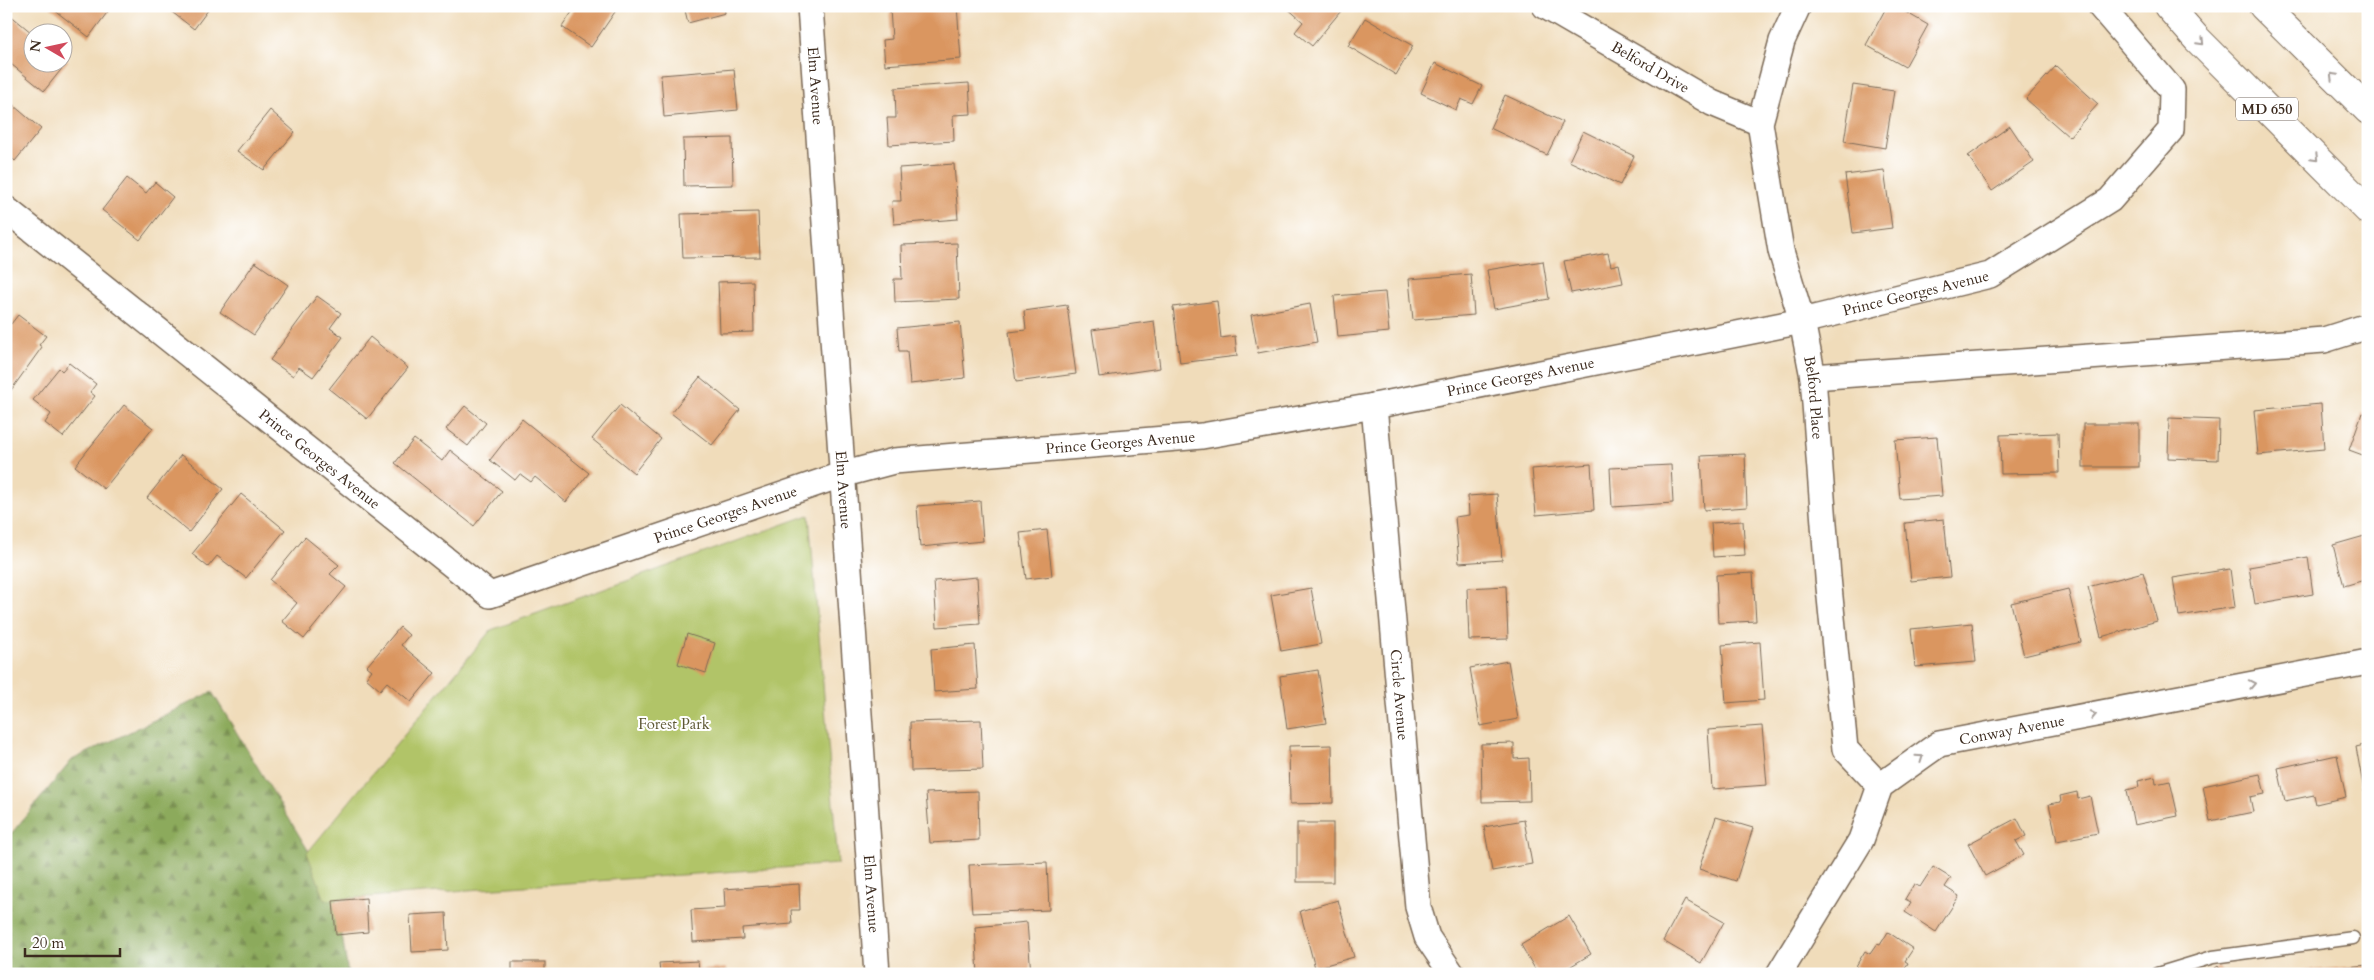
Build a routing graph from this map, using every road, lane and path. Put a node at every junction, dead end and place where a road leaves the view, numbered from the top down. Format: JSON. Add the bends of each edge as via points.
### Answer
{"nodes":[{"id":1,"x":810,"y":6,"type":"edge"},
{"id":2,"x":1545,"y":6,"type":"edge"},
{"id":3,"x":1798,"y":6,"type":"edge"},
{"id":4,"x":2100,"y":6,"type":"edge"},
{"id":5,"x":2168,"y":6,"type":"edge"},
{"id":6,"x":2263,"y":6,"type":"edge"},
{"id":7,"x":2368,"y":110,"type":"edge"},
{"id":8,"x":1760,"y":124,"type":"junction"},
{"id":9,"x":6,"y":209,"type":"edge"},
{"id":10,"x":2368,"y":210,"type":"edge"},
{"id":11,"x":1802,"y":321,"type":"junction"},
{"id":12,"x":2368,"y":326,"type":"edge"},
{"id":13,"x":1813,"y":377,"type":"junction"},
{"id":14,"x":1374,"y":406,"type":"junction"},
{"id":15,"x":841,"y":475,"type":"junction"},
{"id":16,"x":2368,"y":662,"type":"edge"},
{"id":17,"x":1880,"y":786,"type":"junction"},
{"id":18,"x":2353,"y":938,"type":"dead end"},
{"id":19,"x":877,"y":974,"type":"edge"},
{"id":20,"x":1452,"y":974,"type":"edge"},
{"id":21,"x":1779,"y":974,"type":"edge"},
{"id":22,"x":2157,"y":974,"type":"edge"}],
"edges":[{"from":1,"to":15,"type":"street","name":"Elm Avenue"},
{"from":2,"to":8,"type":"street","name":"Belford Drive","via":[[1712,103]]},
{"from":3,"to":8,"type":"street","name":"Belford Place","via":[[1782,41]]},
{"from":4,"to":11,"type":"street","name":"Prince Georges Avenue","via":[[2172,90],[2171,130],[2110,200],[1990,275]]},
{"from":5,"to":10,"type":"main road","number":"MD 650","one_way":true},
{"from":7,"to":6,"type":"main road","one_way":true},
{"from":8,"to":11,"type":"street","name":"Belford Place","via":[[1781,251]]},
{"from":9,"to":15,"type":"street","name":"Prince Georges Avenue","via":[[490,595]]},
{"from":11,"to":13,"type":"street","name":"Belford Place"},
{"from":11,"to":14,"type":"street","name":"Prince Georges Avenue"},
{"from":12,"to":13,"type":"street","via":[[2324,340]]},
{"from":13,"to":17,"type":"street","name":"Belford Place","via":[[1845,749]]},
{"from":14,"to":15,"type":"street","name":"Prince Georges Avenue","via":[[1202,436],[894,461]]},
{"from":14,"to":20,"type":"street","name":"Circle Avenue","via":[[1418,907],[1427,937]]},
{"from":15,"to":19,"type":"street","name":"Elm Avenue"},
{"from":17,"to":16,"type":"street","name":"Conway Avenue","one_way":true,"via":[[1939,744]]},
{"from":17,"to":21,"type":"street","via":[[1861,840]]},
{"from":18,"to":22,"type":"lane","via":[[2213,957]]}]}
